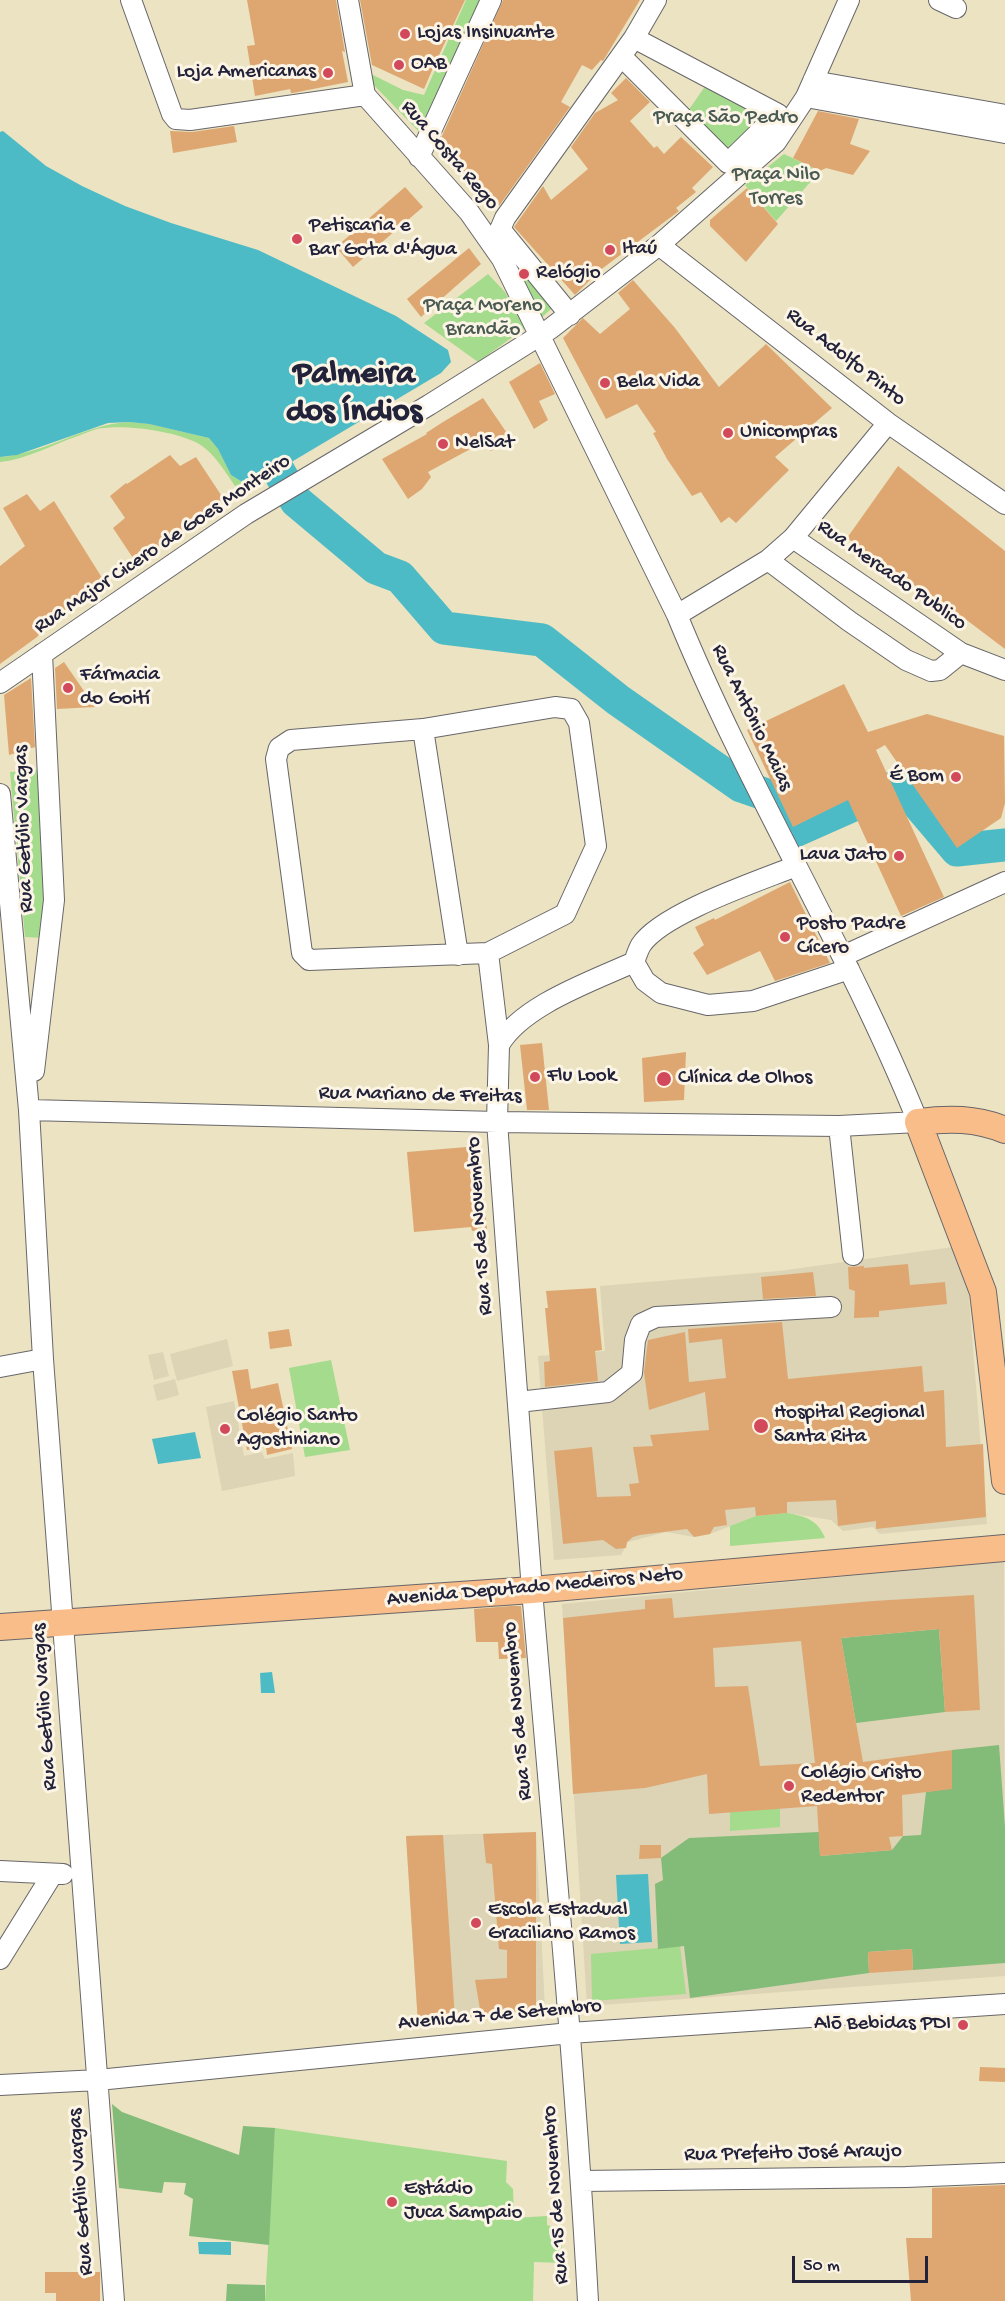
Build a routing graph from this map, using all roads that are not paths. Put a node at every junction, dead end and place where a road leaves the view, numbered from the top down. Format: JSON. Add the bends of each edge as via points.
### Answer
{"nodes":[{"id":1,"x":131,"y":0,"type":"edge"},
{"id":2,"x":348,"y":0,"type":"edge"},
{"id":3,"x":491,"y":0,"type":"edge"},
{"id":4,"x":656,"y":0,"type":"edge"},
{"id":5,"x":849,"y":0,"type":"edge"},
{"id":6,"x":634,"y":38,"type":"junction"},
{"id":7,"x":621,"y":56,"type":"junction"},
{"id":8,"x":810,"y":89,"type":"junction"},
{"id":9,"x":365,"y":95,"type":"junction"},
{"id":10,"x":1005,"y":116,"type":"edge"},
{"id":11,"x":1005,"y":133,"type":"edge"},
{"id":12,"x":419,"y":157,"type":"junction"},
{"id":13,"x":497,"y":238,"type":"junction"},
{"id":14,"x":660,"y":245,"type":"junction"},
{"id":15,"x":570,"y":315,"type":"junction"},
{"id":16,"x":541,"y":335,"type":"junction"},
{"id":17,"x":888,"y":423,"type":"junction"},
{"id":18,"x":1005,"y":504,"type":"edge"},
{"id":19,"x":794,"y":538,"type":"junction"},
{"id":20,"x":768,"y":560,"type":"junction"},
{"id":21,"x":678,"y":615,"type":"junction"},
{"id":22,"x":961,"y":653,"type":"junction"},
{"id":23,"x":42,"y":654,"type":"junction"},
{"id":24,"x":1005,"y":670,"type":"edge"},
{"id":25,"x":0,"y":683,"type":"edge"},
{"id":26,"x":423,"y":729,"type":"junction"},
{"id":27,"x":0,"y":794,"type":"edge"},
{"id":28,"x":796,"y":866,"type":"junction"},
{"id":29,"x":1005,"y":882,"type":"edge"},
{"id":30,"x":488,"y":953,"type":"junction"},
{"id":31,"x":458,"y":955,"type":"junction"},
{"id":32,"x":15,"y":956,"type":"junction"},
{"id":33,"x":48,"y":956,"type":"junction"},
{"id":34,"x":634,"y":962,"type":"junction"},
{"id":35,"x":846,"y":962,"type":"junction"},
{"id":36,"x":499,"y":1045,"type":"junction"},
{"id":37,"x":29,"y":1110,"type":"junction"},
{"id":38,"x":497,"y":1122,"type":"junction"},
{"id":39,"x":918,"y":1122,"type":"junction"},
{"id":40,"x":839,"y":1126,"type":"junction"},
{"id":41,"x":1005,"y":1130,"type":"edge"},
{"id":42,"x":853,"y":1255,"type":"dead end"},
{"id":43,"x":831,"y":1306,"type":"dead end"},
{"id":44,"x":43,"y":1359,"type":"junction"},
{"id":45,"x":0,"y":1367,"type":"edge"},
{"id":46,"x":518,"y":1402,"type":"junction"},
{"id":47,"x":1005,"y":1480,"type":"edge"},
{"id":48,"x":1005,"y":1548,"type":"edge"},
{"id":49,"x":532,"y":1590,"type":"junction"},
{"id":50,"x":64,"y":1623,"type":"junction"},
{"id":51,"x":0,"y":1627,"type":"edge"},
{"id":52,"x":0,"y":1872,"type":"edge"},
{"id":53,"x":81,"y":1873,"type":"junction"},
{"id":54,"x":52,"y":1875,"type":"junction"},
{"id":55,"x":0,"y":1959,"type":"edge"},
{"id":56,"x":1005,"y":2004,"type":"edge"},
{"id":57,"x":570,"y":2033,"type":"junction"},
{"id":58,"x":98,"y":2080,"type":"junction"},
{"id":59,"x":0,"y":2085,"type":"edge"},
{"id":60,"x":1005,"y":2173,"type":"edge"},
{"id":61,"x":581,"y":2181,"type":"junction"},
{"id":62,"x":114,"y":2301,"type":"edge"},
{"id":63,"x":588,"y":2301,"type":"edge"}],
"edges":[{"from":1,"to":9,"type":"street","via":[[176,119]]},
{"from":2,"to":9,"type":"street"},
{"from":3,"to":12,"type":"street"},
{"from":4,"to":6,"type":"street"},
{"from":5,"to":8,"type":"street","name":"Rua Major Cicero de Goes Monteiro"},
{"from":6,"to":7,"type":"street"},
{"from":6,"to":7,"type":"street","via":[[778,114],[728,163]]},
{"from":7,"to":13,"type":"street","via":[[505,218]]},
{"from":8,"to":10,"type":"street"},
{"from":8,"to":11,"type":"street"},
{"from":8,"to":14,"type":"street","name":"Rua Major Cicero de Goes Monteiro","via":[[777,142]]},
{"from":9,"to":12,"type":"street","name":"Rua Costa Rego"},
{"from":12,"to":13,"type":"street","name":"Rua Costa Rego"},
{"from":13,"to":15,"type":"street"},
{"from":13,"to":16,"type":"street","name":"Rua Costa Rego"},
{"from":14,"to":15,"type":"street","name":"Rua Major Cicero de Goes Monteiro"},
{"from":14,"to":17,"type":"street","name":"Rua Adolfo Pinto"},
{"from":15,"to":16,"type":"street","name":"Rua Major Cicero de Goes Monteiro"},
{"from":16,"to":21,"type":"street","name":"Rua Antônio Maias"},
{"from":16,"to":23,"type":"street","name":"Rua Major Cicero de Goes Monteiro","via":[[288,487]]},
{"from":17,"to":18,"type":"street","name":"Rua Adolfo Pinto"},
{"from":17,"to":19,"type":"street"},
{"from":19,"to":20,"type":"street"},
{"from":19,"to":22,"type":"street","name":"Rua Mercado Publico"},
{"from":20,"to":21,"type":"street"},
{"from":20,"to":22,"type":"street","name":"Rua Mercado Publico","via":[[906,660],[931,671],[940,670]]},
{"from":21,"to":28,"type":"street","name":"Rua Antônio Maias","via":[[702,675]]},
{"from":22,"to":24,"type":"street","name":"Rua Mercado Publico"},
{"from":23,"to":25,"type":"street","name":"Rua Major Cicero de Goes Monteiro"},
{"from":23,"to":33,"type":"street","name":"Rua Getúlio Vargas","via":[[54,900]]},
{"from":26,"to":30,"type":"street","via":[[555,707],[571,709],[579,723],[596,846],[565,914]]},
{"from":26,"to":31,"type":"street"},
{"from":26,"to":31,"type":"street","via":[[291,740],[279,748],[276,759],[302,952],[309,960],[323,961]]},
{"from":27,"to":32,"type":"street","name":"Rua Getúlio Vargas"},
{"from":28,"to":34,"type":"street","via":[[685,912],[659,927],[642,944]]},
{"from":28,"to":35,"type":"street","name":"Rua Antônio Maias"},
{"from":29,"to":35,"type":"street"},
{"from":30,"to":31,"type":"street"},
{"from":30,"to":36,"type":"street","name":"Rua 15 de Novembro"},
{"from":32,"to":33,"type":"street"},
{"from":32,"to":37,"type":"street","name":"Rua Getúlio Vargas"},
{"from":33,"to":37,"type":"street","name":"Rua Getúlio Vargas"},
{"from":34,"to":35,"type":"street","via":[[645,981],[661,993],[708,1005],[753,1001]]},
{"from":34,"to":36,"type":"street","via":[[536,1009],[506,1033]]},
{"from":35,"to":39,"type":"street","name":"Rua Antônio Maias"},
{"from":36,"to":38,"type":"street","name":"Rua 15 de Novembro"},
{"from":37,"to":38,"type":"street","name":"Rua Mariano de Freitas"},
{"from":37,"to":44,"type":"street","name":"Rua Getúlio Vargas"},
{"from":38,"to":40,"type":"street","name":"Rua Mariano de Freitas"},
{"from":38,"to":46,"type":"street","name":"Rua 15 de Novembro"},
{"from":39,"to":40,"type":"street","name":"Rua Mariano de Freitas"},
{"from":39,"to":41,"type":"main road","via":[[948,1118]]},
{"from":39,"to":47,"type":"main road","via":[[984,1292]]},
{"from":40,"to":42,"type":"street"},
{"from":43,"to":46,"type":"street","via":[[656,1317],[641,1324],[635,1340],[632,1373],[608,1392]]},
{"from":44,"to":45,"type":"street"},
{"from":44,"to":50,"type":"street","name":"Rua Getúlio Vargas"},
{"from":46,"to":49,"type":"street","name":"Rua 15 de Novembro"},
{"from":48,"to":49,"type":"main road","name":"Avenida Deputado Medeiros Neto"},
{"from":49,"to":50,"type":"main road","name":"Avenida Deputado Medeiros Neto"},
{"from":49,"to":57,"type":"street","name":"Rua 15 de Novembro"},
{"from":50,"to":51,"type":"main road","name":"Avenida Deputado Medeiros Neto"},
{"from":50,"to":53,"type":"street","name":"Rua Getúlio Vargas"},
{"from":52,"to":54,"type":"street"},
{"from":53,"to":54,"type":"street"},
{"from":53,"to":58,"type":"street","name":"Rua Getúlio Vargas"},
{"from":54,"to":55,"type":"street"},
{"from":56,"to":57,"type":"street","name":"Avenida 7 de Setembro"},
{"from":57,"to":58,"type":"street","name":"Avenida 7 de Setembro"},
{"from":57,"to":61,"type":"street","name":"Rua 15 de Novembro"},
{"from":58,"to":59,"type":"street","name":"Avenida 7 de Setembro"},
{"from":58,"to":62,"type":"street","name":"Rua Getúlio Vargas"},
{"from":60,"to":61,"type":"street","name":"Rua Prefeito José Araujo"},
{"from":61,"to":63,"type":"street","name":"Rua 15 de Novembro"}]}
